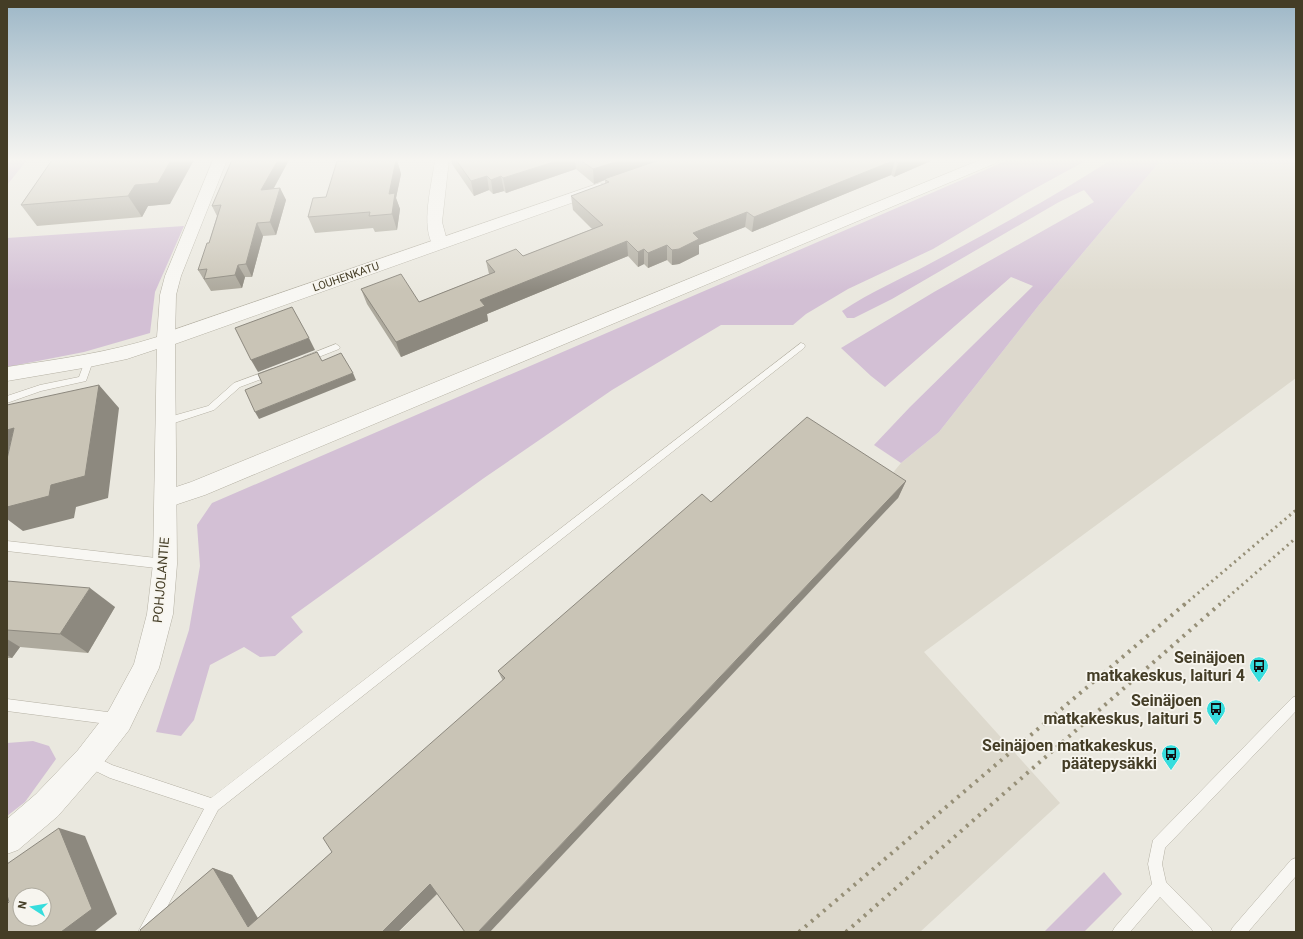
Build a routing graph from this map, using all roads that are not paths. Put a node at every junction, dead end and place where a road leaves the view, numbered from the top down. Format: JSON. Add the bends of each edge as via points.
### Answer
{"nodes":[{"id":1,"x":202,"y":204,"type":"edge"},
{"id":2,"x":436,"y":204,"type":"edge"},
{"id":3,"x":554,"y":204,"type":"edge"},
{"id":4,"x":885,"y":204,"type":"edge"},
{"id":5,"x":440,"y":244,"type":"junction"},
{"id":6,"x":166,"y":340,"type":"junction"},
{"id":7,"x":801,"y":346,"type":"dead end"},
{"id":8,"x":336,"y":347,"type":"dead end"},
{"id":9,"x":89,"y":361,"type":"junction"},
{"id":10,"x":294,"y":363,"type":"edge"},
{"id":11,"x":280,"y":369,"type":"edge"},
{"id":12,"x":7,"y":374,"type":"edge"},
{"id":13,"x":7,"y":400,"type":"edge"},
{"id":14,"x":165,"y":422,"type":"junction"},
{"id":15,"x":166,"y":498,"type":"junction"},
{"id":16,"x":7,"y":546,"type":"edge"},
{"id":17,"x":166,"y":564,"type":"junction"},
{"id":18,"x":1296,"y":702,"type":"edge"},
{"id":19,"x":7,"y":704,"type":"edge"},
{"id":20,"x":119,"y":720,"type":"junction"},
{"id":21,"x":88,"y":760,"type":"junction"},
{"id":22,"x":213,"y":805,"type":"junction"},
{"id":23,"x":7,"y":839,"type":"edge"},
{"id":24,"x":1296,"y":865,"type":"edge"},
{"id":25,"x":1160,"y":886,"type":"junction"},
{"id":26,"x":146,"y":932,"type":"edge"},
{"id":27,"x":1120,"y":932,"type":"edge"},
{"id":28,"x":1205,"y":932,"type":"edge"},
{"id":29,"x":1238,"y":932,"type":"edge"}],
"edges":[{"from":1,"to":6,"type":"street","via":[[173,276],[168,295]]},
{"from":2,"to":5,"type":"street","via":[[434,222]]},
{"from":3,"to":5,"type":"street","name":"LOUHENKATU"},
{"from":4,"to":15,"type":"street","via":[[197,489]]},
{"from":5,"to":6,"type":"street","name":"LOUHENKATU"},
{"from":6,"to":9,"type":"street","name":"LOUHENKATU","via":[[127,353]]},
{"from":6,"to":14,"type":"street","name":"POHJOLANTIE"},
{"from":7,"to":22,"type":"lane"},
{"from":8,"to":10,"type":"lane"},
{"from":9,"to":12,"type":"street","name":"LOUHENKATU"},
{"from":9,"to":13,"type":"lane","via":[[82,379],[40,388]]},
{"from":11,"to":14,"type":"lane","via":[[238,385],[211,408]]},
{"from":14,"to":15,"type":"street","name":"POHJOLANTIE"},
{"from":15,"to":17,"type":"street","name":"POHJOLANTIE"},
{"from":16,"to":17,"type":"lane"},
{"from":17,"to":20,"type":"street","name":"POHJOLANTIE","via":[[160,614],[146,668]]},
{"from":18,"to":25,"type":"lane","via":[[1158,845],[1154,864]]},
{"from":19,"to":20,"type":"lane"},
{"from":20,"to":21,"type":"street","name":"POHJOLANTIE"},
{"from":21,"to":22,"type":"lane","via":[[110,771]]},
{"from":21,"to":23,"type":"street","name":"POHJOLANTIE","via":[[47,805]]},
{"from":22,"to":26,"type":"lane"},
{"from":24,"to":29,"type":"lane"},
{"from":25,"to":27,"type":"lane"},
{"from":25,"to":28,"type":"lane"}]}
